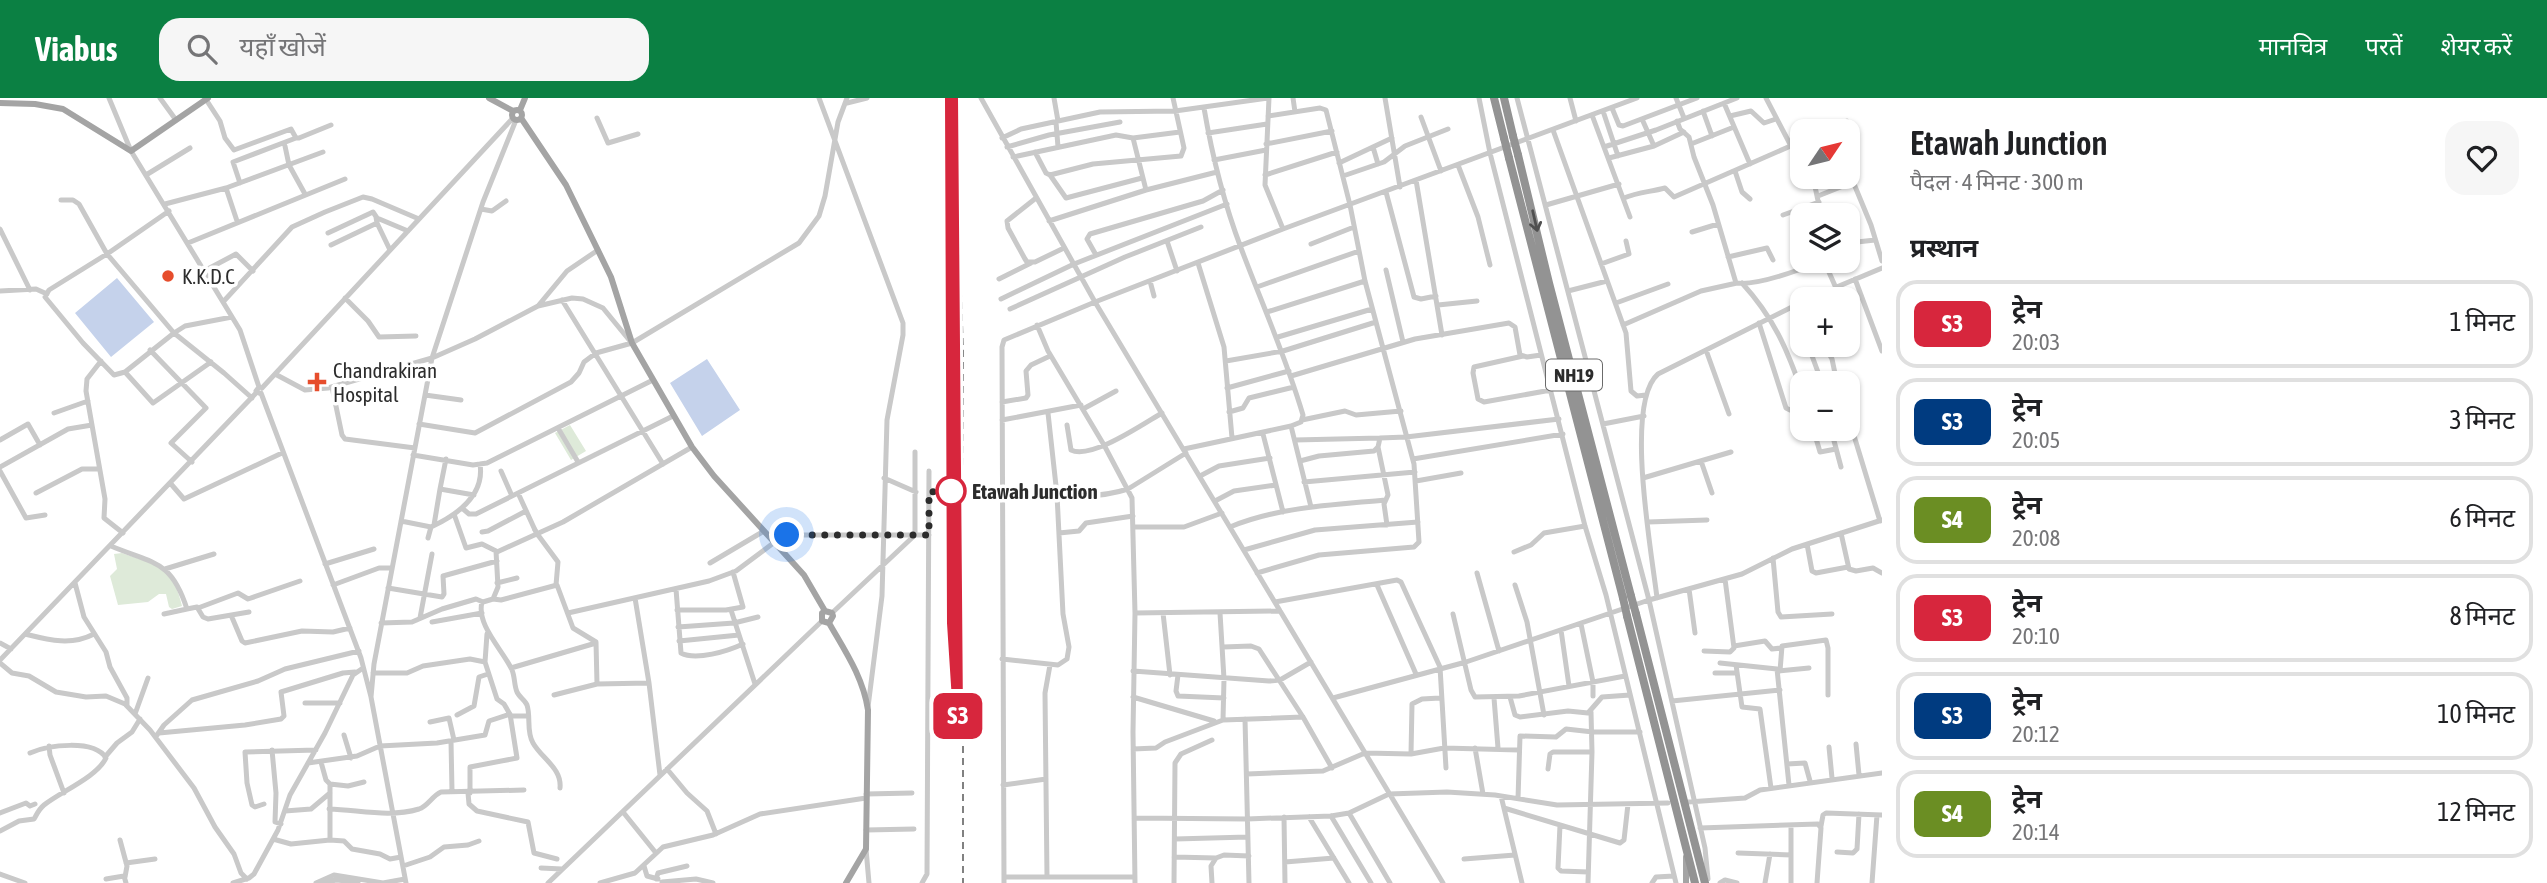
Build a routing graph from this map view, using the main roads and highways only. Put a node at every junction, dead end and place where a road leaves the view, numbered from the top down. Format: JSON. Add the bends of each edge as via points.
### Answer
{"nodes":[{"id":1,"x":206,"y":98,"type":"edge"},
{"id":2,"x":489,"y":98,"type":"edge"},
{"id":3,"x":525,"y":98,"type":"edge"},
{"id":4,"x":1494,"y":98,"type":"edge"},
{"id":5,"x":1504,"y":98,"type":"edge"},
{"id":6,"x":0,"y":103,"type":"edge"},
{"id":7,"x":518,"y":115,"type":"junction"},
{"id":8,"x":1509,"y":137,"type":"junction"},
{"id":9,"x":1627,"y":597,"type":"junction"},
{"id":10,"x":1632,"y":615,"type":"junction"},
{"id":11,"x":1686,"y":844,"type":"junction"},
{"id":12,"x":1708,"y":882,"type":"edge"},
{"id":13,"x":846,"y":883,"type":"edge"},
{"id":14,"x":1686,"y":883,"type":"edge"},
{"id":15,"x":1695,"y":883,"type":"edge"}],
"edges":[{"from":1,"to":6,"type":"main road","via":[[131,151],[63,109]]},
{"from":2,"to":7,"type":"main road"},
{"from":3,"to":7,"type":"main road"},
{"from":4,"to":8,"type":"highway","number":"NH19"},
{"from":5,"to":8,"type":"highway","number":"NH19"},
{"from":7,"to":13,"type":"main road","via":[[566,185],[611,278],[632,343],[692,447],[804,575],[859,675],[868,710],[866,849]]},
{"from":8,"to":9,"type":"highway","number":"NH19","one_way":true,"bridge":true,"via":[[1518,155]]},
{"from":8,"to":9,"type":"highway","number":"NH19","bridge":true,"via":[[1509,158]]},
{"from":9,"to":10,"type":"highway","number":"NH19","bridge":true},
{"from":10,"to":11,"type":"highway","number":"NH19"},
{"from":10,"to":12,"type":"highway","number":"NH19"},
{"from":11,"to":14,"type":"main road"},
{"from":11,"to":15,"type":"highway","number":"NH19"}]}
